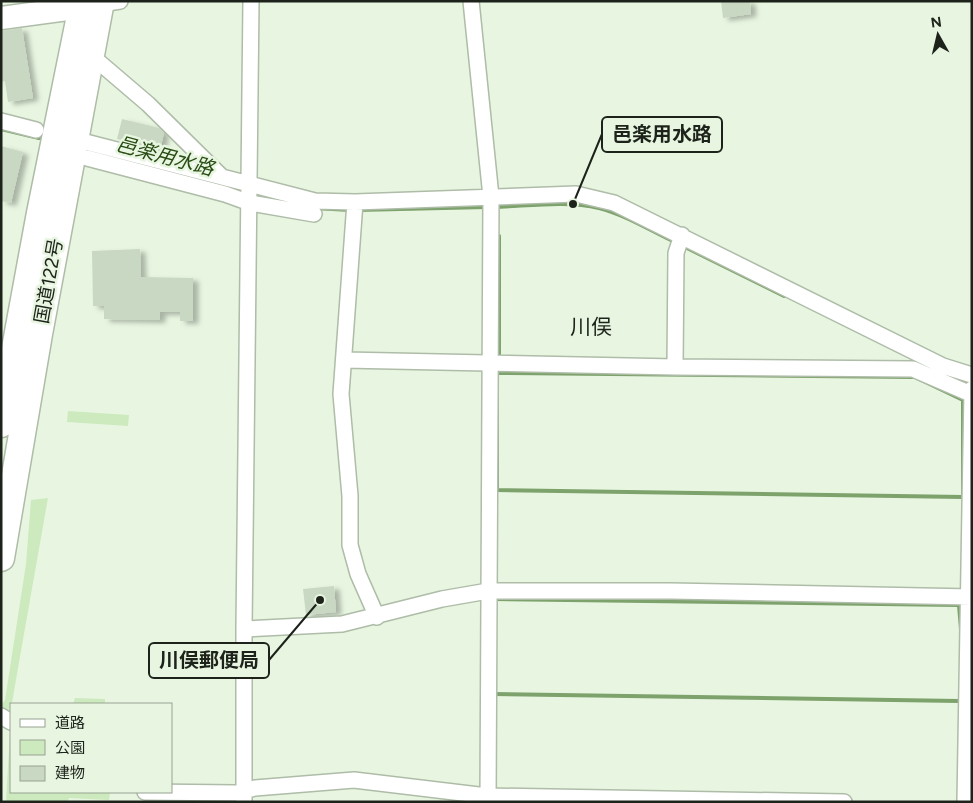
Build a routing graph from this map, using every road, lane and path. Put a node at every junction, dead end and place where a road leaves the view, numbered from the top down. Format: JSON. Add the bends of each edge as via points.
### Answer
{"nodes":[{"id":1,"x":251,"y":1,"type":"edge"},
{"id":2,"x":471,"y":1,"type":"edge"},
{"id":3,"x":97,"y":3,"type":"edge"},
{"id":4,"x":1,"y":18,"type":"edge"},
{"id":5,"x":90,"y":58,"type":"junction"},
{"id":6,"x":1,"y":121,"type":"edge"},
{"id":7,"x":36,"y":130,"type":"dead end"},
{"id":8,"x":81,"y":149,"type":"junction"},
{"id":9,"x":222,"y":176,"type":"junction"},
{"id":10,"x":250,"y":184,"type":"junction"},
{"id":11,"x":491,"y":197,"type":"junction"},
{"id":12,"x":355,"y":202,"type":"junction"},
{"id":13,"x":250,"y":203,"type":"junction"},
{"id":14,"x":314,"y":214,"type":"dead end"},
{"id":15,"x":682,"y":235,"type":"junction"},
{"id":16,"x":7,"y":355,"type":"edge"},
{"id":17,"x":345,"y":360,"type":"junction"},
{"id":18,"x":489,"y":363,"type":"junction"},
{"id":19,"x":675,"y":367,"type":"junction"},
{"id":20,"x":972,"y":375,"type":"edge"},
{"id":21,"x":972,"y":389,"type":"edge"},
{"id":22,"x":971,"y":394,"type":"edge"},
{"id":23,"x":1,"y":424,"type":"edge"},
{"id":24,"x":1,"y":558,"type":"edge"},
{"id":25,"x":488,"y":591,"type":"junction"},
{"id":26,"x":970,"y":597,"type":"edge"},
{"id":27,"x":377,"y":617,"type":"junction"},
{"id":28,"x":244,"y":629,"type":"junction"},
{"id":29,"x":172,"y":792,"type":"edge"},
{"id":30,"x":244,"y":796,"type":"edge"},
{"id":31,"x":488,"y":799,"type":"edge"},
{"id":32,"x":844,"y":802,"type":"edge"},
{"id":33,"x":965,"y":802,"type":"edge"}],
"edges":[{"from":1,"to":10,"type":"street"},
{"from":2,"to":11,"type":"street"},
{"from":3,"to":4,"type":"main road"},
{"from":3,"to":5,"type":"highway","name":"国道122号"},
{"from":3,"to":16,"type":"highway","name":"国道122号"},
{"from":5,"to":8,"type":"highway","name":"国道122号"},
{"from":5,"to":9,"type":"street","via":[[148,104]]},
{"from":6,"to":7,"type":"street"},
{"from":8,"to":9,"type":"street"},
{"from":8,"to":13,"type":"street"},
{"from":8,"to":24,"type":"highway","name":"国道122号"},
{"from":9,"to":10,"type":"street"},
{"from":10,"to":12,"type":"street","via":[[315,200]]},
{"from":10,"to":13,"type":"street"},
{"from":11,"to":12,"type":"street"},
{"from":11,"to":15,"type":"street","via":[[576,194],[614,203]]},
{"from":11,"to":18,"type":"street"},
{"from":12,"to":17,"type":"street"},
{"from":13,"to":14,"type":"street"},
{"from":13,"to":28,"type":"street"},
{"from":15,"to":19,"type":"street","via":[[676,253]]},
{"from":15,"to":20,"type":"street","via":[[943,366]]},
{"from":16,"to":23,"type":"highway","name":"国道122号"},
{"from":17,"to":18,"type":"street"},
{"from":17,"to":27,"type":"street","via":[[341,394],[350,496],[350,546]]},
{"from":18,"to":19,"type":"street"},
{"from":18,"to":25,"type":"street"},
{"from":19,"to":22,"type":"street","via":[[913,369]]},
{"from":21,"to":22,"type":"street"},
{"from":22,"to":26,"type":"street"},
{"from":25,"to":26,"type":"street"},
{"from":25,"to":27,"type":"street","via":[[442,599]]},
{"from":25,"to":31,"type":"street"},
{"from":26,"to":33,"type":"street"},
{"from":27,"to":28,"type":"street","via":[[342,624]]},
{"from":28,"to":30,"type":"street"},
{"from":29,"to":30,"type":"street","via":[[236,793]]},
{"from":30,"to":31,"type":"street","via":[[354,780]]},
{"from":31,"to":32,"type":"street"}]}
